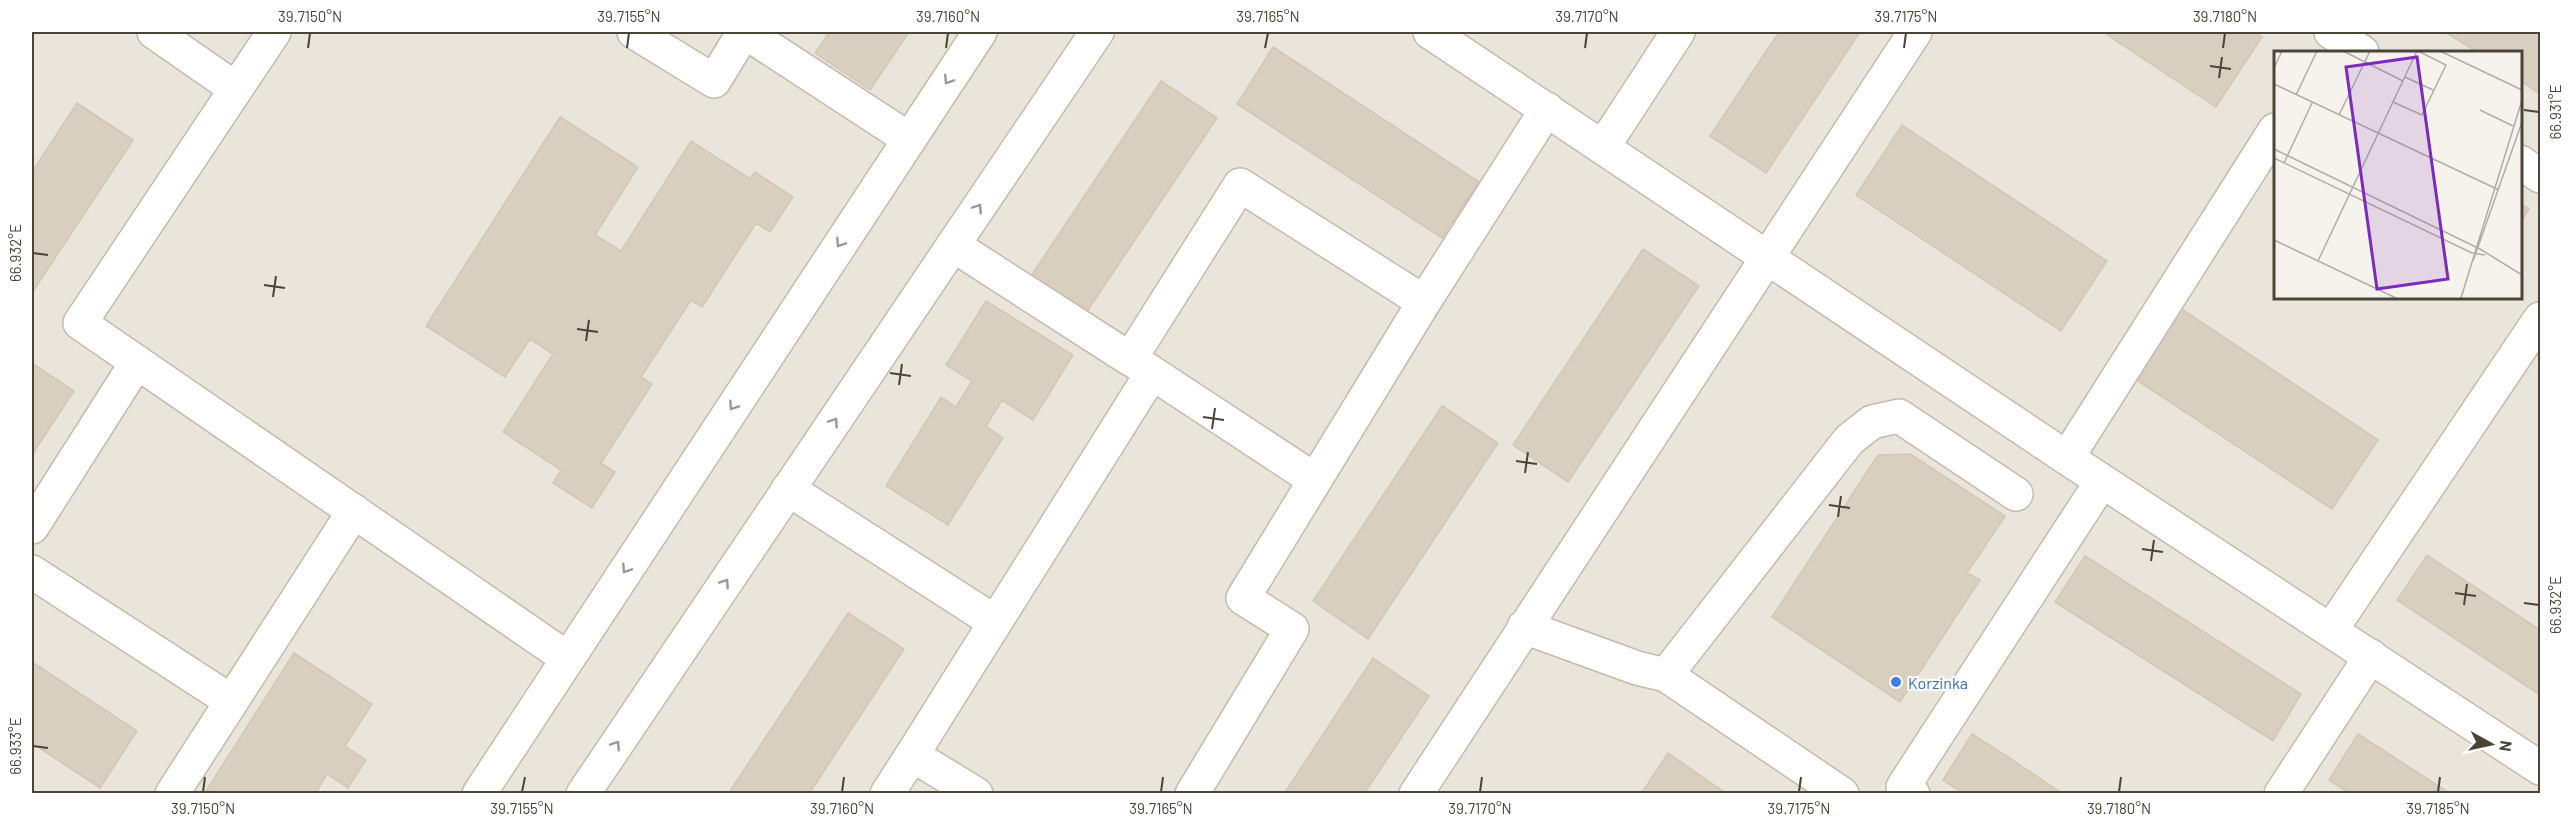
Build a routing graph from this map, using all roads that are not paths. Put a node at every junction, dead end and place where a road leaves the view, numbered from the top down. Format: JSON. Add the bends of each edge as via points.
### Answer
{"nodes":[{"id":1,"x":154,"y":32,"type":"edge"},
{"id":2,"x":274,"y":32,"type":"edge"},
{"id":3,"x":634,"y":32,"type":"edge"},
{"id":4,"x":744,"y":32,"type":"edge"},
{"id":5,"x":980,"y":32,"type":"edge"},
{"id":6,"x":1097,"y":32,"type":"edge"},
{"id":7,"x":1430,"y":32,"type":"edge"},
{"id":8,"x":1678,"y":32,"type":"edge"},
{"id":9,"x":1915,"y":32,"type":"edge"},
{"id":10,"x":2330,"y":39,"type":"edge"},
{"id":11,"x":2360,"y":51,"type":"edge"},
{"id":12,"x":236,"y":89,"type":"junction"},
{"id":13,"x":1547,"y":109,"type":"junction"},
{"id":14,"x":2274,"y":132,"type":"edge"},
{"id":15,"x":909,"y":139,"type":"junction"},
{"id":16,"x":1603,"y":147,"type":"junction"},
{"id":17,"x":2521,"y":163,"type":"edge"},
{"id":18,"x":2541,"y":176,"type":"edge"},
{"id":19,"x":953,"y":245,"type":"junction"},
{"id":20,"x":1767,"y":255,"type":"junction"},
{"id":21,"x":1424,"y":302,"type":"junction"},
{"id":22,"x":2541,"y":319,"type":"edge"},
{"id":23,"x":137,"y":362,"type":"junction"},
{"id":24,"x":1141,"y":366,"type":"junction"},
{"id":25,"x":2067,"y":458,"type":"junction"},
{"id":26,"x":1315,"y":480,"type":"junction"},
{"id":27,"x":2102,"y":481,"type":"junction"},
{"id":28,"x":788,"y":489,"type":"junction"},
{"id":29,"x":2016,"y":494,"type":"dead end"},
{"id":30,"x":354,"y":512,"type":"junction"},
{"id":31,"x":32,"y":527,"type":"edge"},
{"id":32,"x":32,"y":572,"type":"edge"},
{"id":33,"x":995,"y":622,"type":"junction"},
{"id":34,"x":1524,"y":627,"type":"junction"},
{"id":35,"x":2331,"y":630,"type":"junction"},
{"id":36,"x":2371,"y":657,"type":"junction"},
{"id":37,"x":567,"y":658,"type":"junction"},
{"id":38,"x":1666,"y":675,"type":"junction"},
{"id":39,"x":231,"y":701,"type":"junction"},
{"id":40,"x":912,"y":755,"type":"junction"},
{"id":41,"x":2541,"y":768,"type":"edge"},
{"id":42,"x":172,"y":794,"type":"edge"},
{"id":43,"x":479,"y":794,"type":"edge"},
{"id":44,"x":583,"y":794,"type":"edge"},
{"id":45,"x":887,"y":794,"type":"edge"},
{"id":46,"x":976,"y":794,"type":"edge"},
{"id":47,"x":1192,"y":794,"type":"edge"},
{"id":48,"x":1416,"y":794,"type":"edge"},
{"id":49,"x":1842,"y":794,"type":"edge"},
{"id":50,"x":1913,"y":794,"type":"edge"},
{"id":51,"x":2281,"y":794,"type":"edge"}],
"edges":[{"from":1,"to":12,"type":"street"},
{"from":2,"to":12,"type":"street"},
{"from":3,"to":4,"type":"street","via":[[714,81]]},
{"from":4,"to":15,"type":"street"},
{"from":5,"to":15,"type":"street","one_way":true},
{"from":19,"to":6,"type":"street","one_way":true},
{"from":7,"to":13,"type":"street"},
{"from":8,"to":16,"type":"street"},
{"from":9,"to":20,"type":"street"},
{"from":10,"to":11,"type":"street"},
{"from":12,"to":23,"type":"street","via":[[80,323]]},
{"from":13,"to":16,"type":"street"},
{"from":13,"to":21,"type":"street"},
{"from":14,"to":25,"type":"street"},
{"from":15,"to":37,"type":"street","one_way":true},
{"from":16,"to":20,"type":"street"},
{"from":17,"to":18,"type":"street"},
{"from":19,"to":24,"type":"street"},
{"from":28,"to":19,"type":"street","one_way":true},
{"from":20,"to":25,"type":"street"},
{"from":20,"to":34,"type":"street"},
{"from":21,"to":24,"type":"street","via":[[1240,185]]},
{"from":21,"to":26,"type":"street"},
{"from":22,"to":35,"type":"street"},
{"from":23,"to":30,"type":"street"},
{"from":23,"to":31,"type":"street"},
{"from":24,"to":26,"type":"street"},
{"from":24,"to":33,"type":"street"},
{"from":25,"to":27,"type":"street"},
{"from":26,"to":47,"type":"street","via":[[1243,598],[1292,629]]},
{"from":27,"to":35,"type":"street"},
{"from":27,"to":50,"type":"street","via":[[1904,787]]},
{"from":28,"to":33,"type":"street"},
{"from":44,"to":28,"type":"street","one_way":true},
{"from":29,"to":38,"type":"street","via":[[1899,416],[1872,422],[1850,440]]},
{"from":30,"to":37,"type":"street"},
{"from":30,"to":39,"type":"street"},
{"from":32,"to":39,"type":"street"},
{"from":33,"to":40,"type":"street"},
{"from":34,"to":38,"type":"street"},
{"from":34,"to":48,"type":"street"},
{"from":35,"to":36,"type":"street"},
{"from":36,"to":41,"type":"street"},
{"from":36,"to":51,"type":"street"},
{"from":37,"to":43,"type":"street"},
{"from":38,"to":49,"type":"street"},
{"from":39,"to":42,"type":"street"},
{"from":40,"to":45,"type":"street"},
{"from":40,"to":46,"type":"street"}]}
